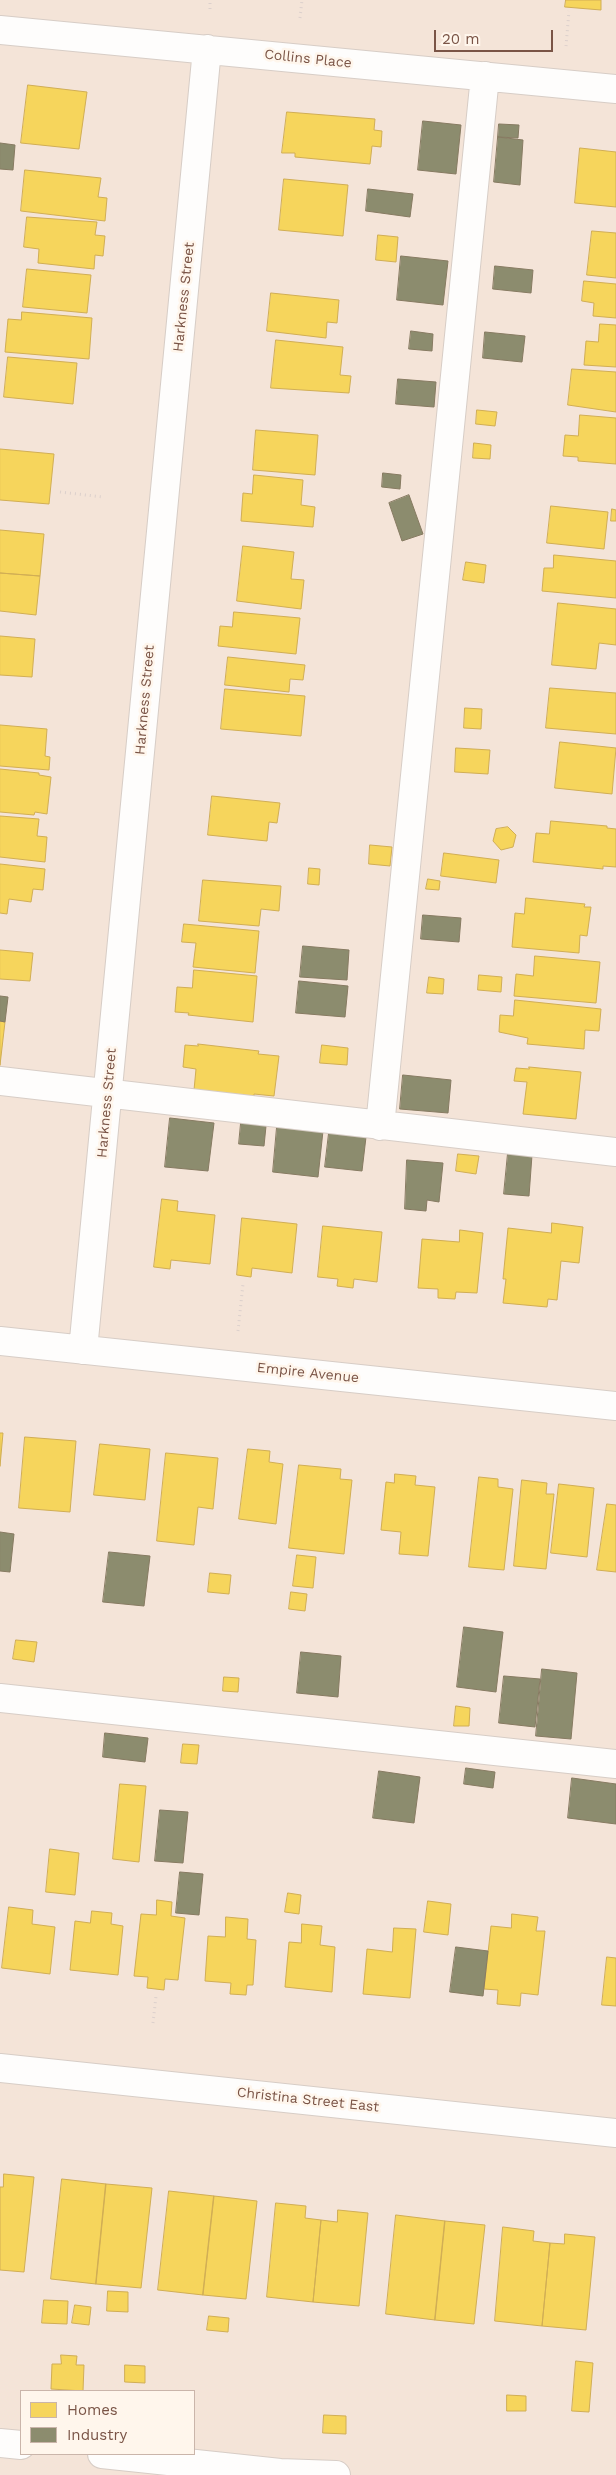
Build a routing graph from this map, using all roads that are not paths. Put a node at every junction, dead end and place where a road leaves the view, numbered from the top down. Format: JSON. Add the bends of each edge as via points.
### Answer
{"nodes":[{"id":1,"x":0,"y":30,"type":"edge"},
{"id":2,"x":207,"y":49,"type":"junction"},
{"id":3,"x":485,"y":76,"type":"junction"},
{"id":4,"x":616,"y":89,"type":"edge"},
{"id":5,"x":0,"y":1081,"type":"edge"},
{"id":6,"x":108,"y":1092,"type":"junction"},
{"id":7,"x":380,"y":1126,"type":"junction"},
{"id":8,"x":616,"y":1152,"type":"edge"},
{"id":9,"x":0,"y":1341,"type":"edge"},
{"id":10,"x":83,"y":1350,"type":"junction"},
{"id":11,"x":616,"y":1406,"type":"edge"},
{"id":12,"x":0,"y":1698,"type":"edge"},
{"id":13,"x":616,"y":1764,"type":"edge"},
{"id":14,"x":0,"y":2068,"type":"edge"},
{"id":15,"x":616,"y":2133,"type":"edge"},
{"id":16,"x":0,"y":2443,"type":"edge"},
{"id":17,"x":20,"y":2445,"type":"edge"},
{"id":18,"x":111,"y":2455,"type":"edge"},
{"id":19,"x":336,"y":2475,"type":"edge"}],
"edges":[{"from":1,"to":2,"type":"street","name":"Collins Place"},
{"from":2,"to":3,"type":"street","name":"Collins Place"},
{"from":2,"to":6,"type":"street","name":"Harkness Street"},
{"from":3,"to":4,"type":"street","name":"Collins Place"},
{"from":3,"to":7,"type":"street"},
{"from":5,"to":6,"type":"street"},
{"from":6,"to":7,"type":"street"},
{"from":6,"to":10,"type":"street","name":"Harkness Street"},
{"from":7,"to":8,"type":"street"},
{"from":9,"to":10,"type":"street","name":"Empire Avenue"},
{"from":10,"to":11,"type":"street","name":"Empire Avenue"},
{"from":12,"to":13,"type":"street"},
{"from":14,"to":15,"type":"street","name":"Christina Street East"},
{"from":16,"to":17,"type":"street"},
{"from":18,"to":19,"type":"street","via":[[280,2474]]}]}
